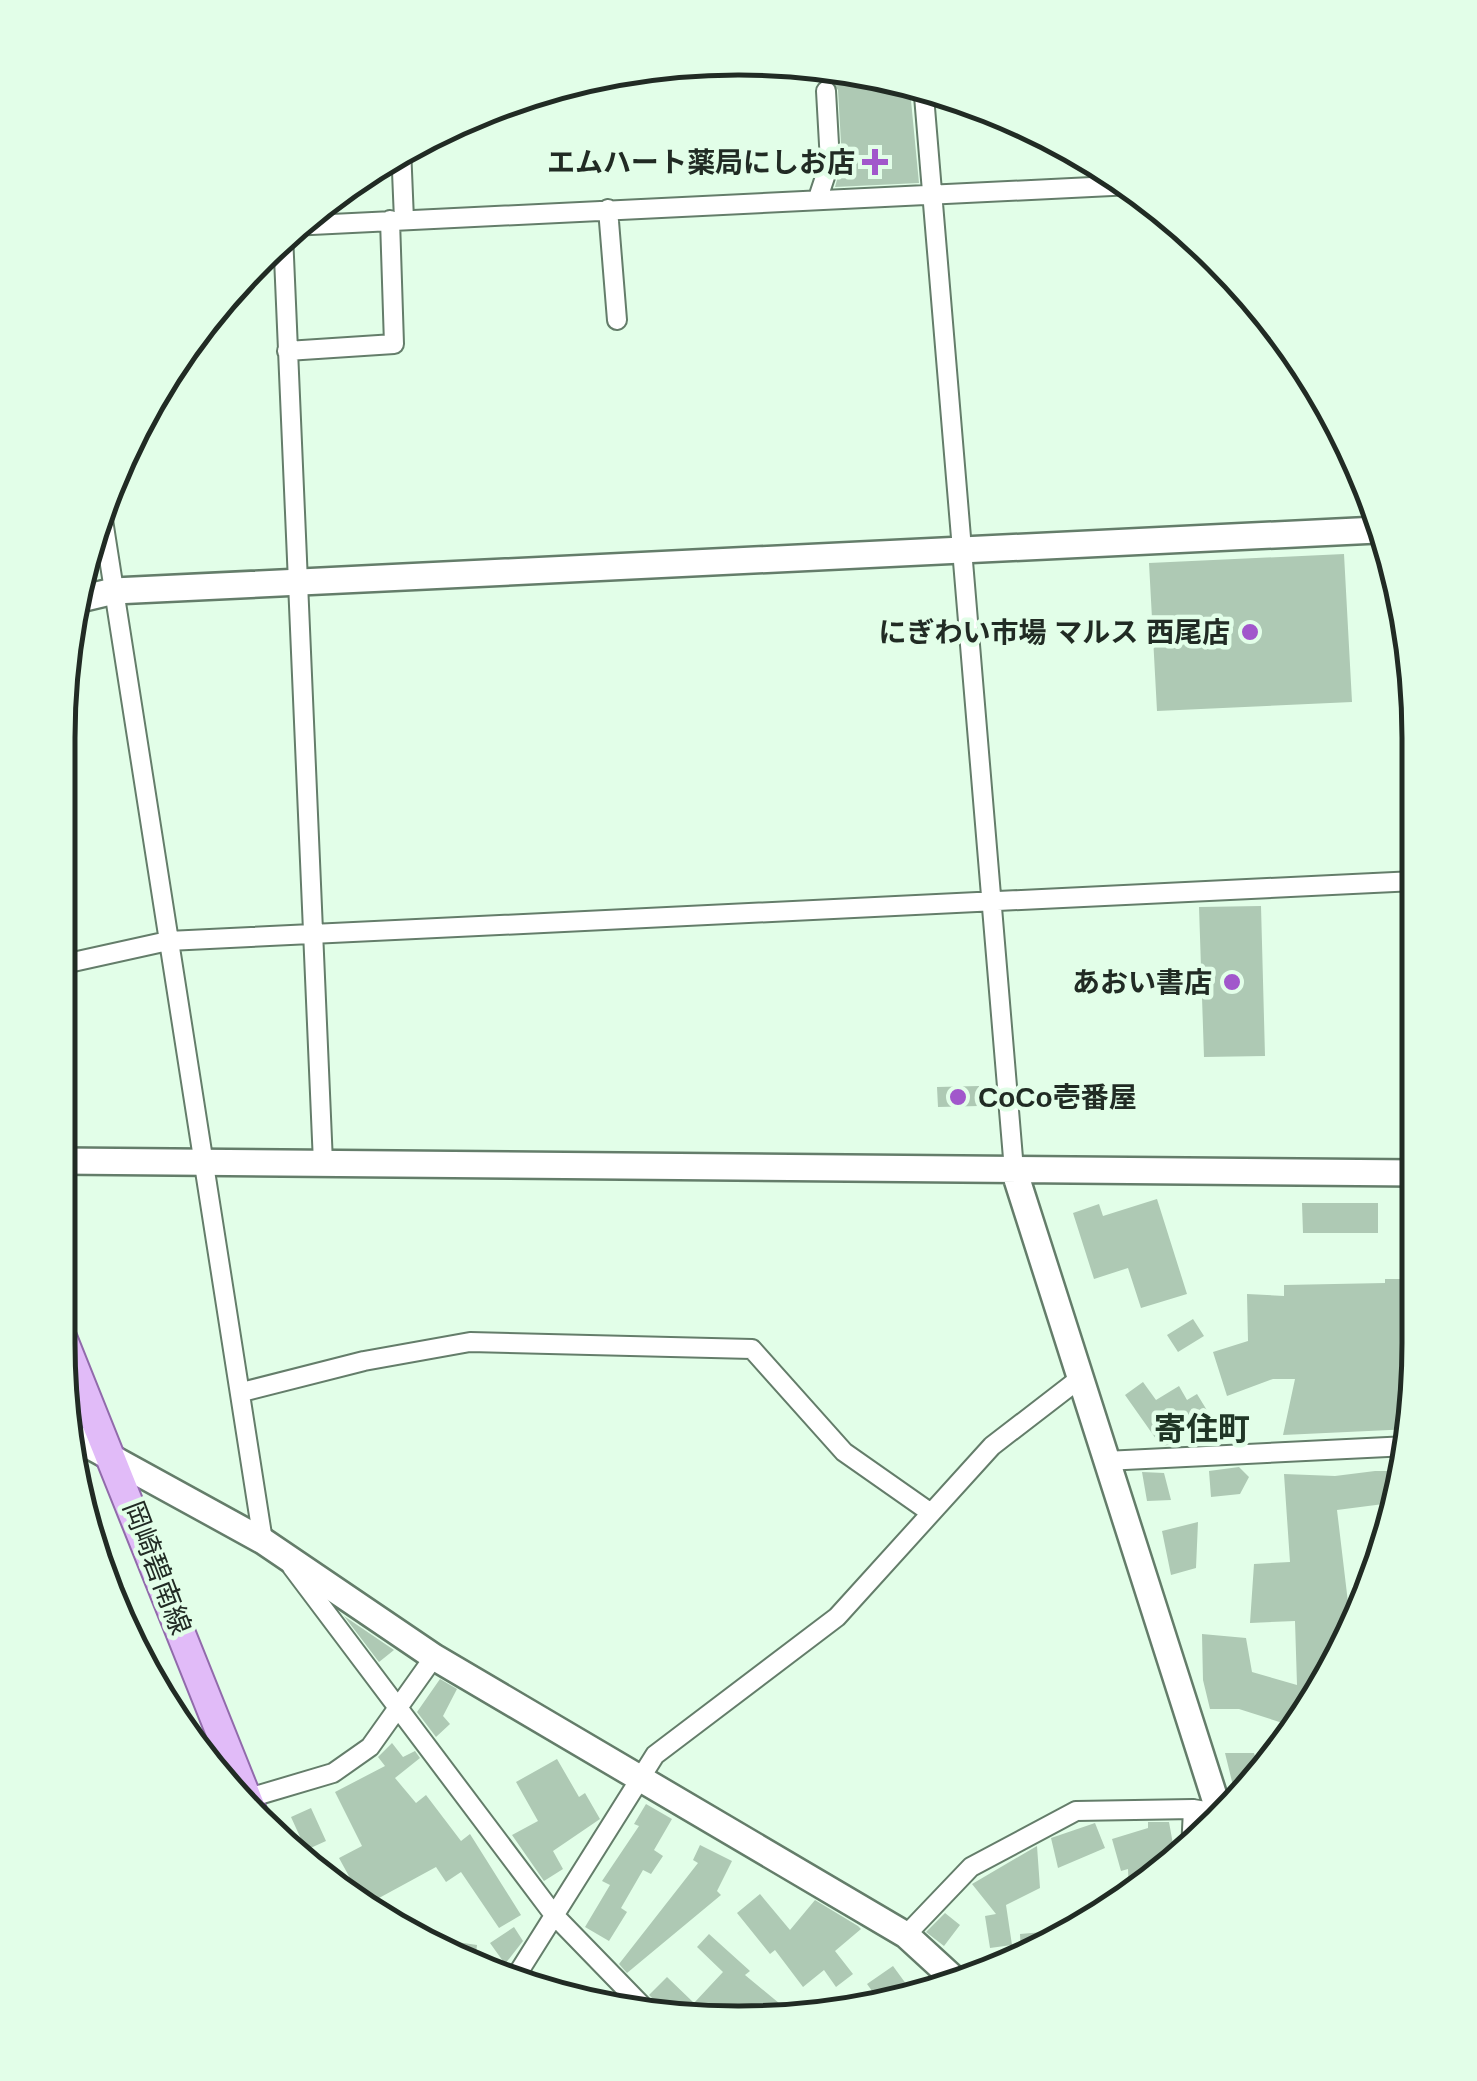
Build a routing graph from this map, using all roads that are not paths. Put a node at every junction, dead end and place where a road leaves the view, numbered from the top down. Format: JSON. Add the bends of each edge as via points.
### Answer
{"nodes":[{"id":1,"x":826,"y":91,"type":"dead end"},
{"id":2,"x":923,"y":102,"type":"edge"},
{"id":3,"x":401,"y":168,"type":"edge"},
{"id":4,"x":1106,"y":186,"type":"edge"},
{"id":5,"x":931,"y":194,"type":"junction"},
{"id":6,"x":818,"y":198,"type":"junction"},
{"id":7,"x":608,"y":209,"type":"junction"},
{"id":8,"x":397,"y":220,"type":"junction"},
{"id":9,"x":320,"y":224,"type":"edge"},
{"id":10,"x":284,"y":256,"type":"edge"},
{"id":11,"x":617,"y":320,"type":"dead end"},
{"id":12,"x":287,"y":351,"type":"junction"},
{"id":13,"x":1369,"y":530,"type":"edge"},
{"id":14,"x":106,"y":539,"type":"edge"},
{"id":15,"x":960,"y":551,"type":"junction"},
{"id":16,"x":298,"y":583,"type":"junction"},
{"id":17,"x":114,"y":591,"type":"junction"},
{"id":18,"x":91,"y":596,"type":"edge"},
{"id":19,"x":1402,"y":881,"type":"edge"},
{"id":20,"x":991,"y":902,"type":"junction"},
{"id":21,"x":315,"y":934,"type":"junction"},
{"id":22,"x":168,"y":942,"type":"junction"},
{"id":23,"x":75,"y":962,"type":"edge"},
{"id":24,"x":75,"y":1161,"type":"edge"},
{"id":25,"x":205,"y":1162,"type":"junction"},
{"id":26,"x":323,"y":1163,"type":"junction"},
{"id":27,"x":1014,"y":1170,"type":"junction"},
{"id":28,"x":1402,"y":1173,"type":"edge"},
{"id":29,"x":76,"y":1368,"type":"edge"},
{"id":30,"x":1079,"y":1379,"type":"junction"},
{"id":31,"x":242,"y":1392,"type":"junction"},
{"id":32,"x":83,"y":1443,"type":"edge"},
{"id":33,"x":1393,"y":1447,"type":"edge"},
{"id":34,"x":1105,"y":1460,"type":"junction"},
{"id":35,"x":116,"y":1462,"type":"junction"},
{"id":36,"x":931,"y":1513,"type":"junction"},
{"id":37,"x":263,"y":1540,"type":"junction"},
{"id":38,"x":288,"y":1562,"type":"junction"},
{"id":39,"x":434,"y":1656,"type":"junction"},
{"id":40,"x":398,"y":1709,"type":"junction"},
{"id":41,"x":235,"y":1774,"type":"edge"},
{"id":42,"x":640,"y":1776,"type":"junction"},
{"id":43,"x":257,"y":1799,"type":"edge"},
{"id":44,"x":1218,"y":1801,"type":"edge"},
{"id":45,"x":1194,"y":1809,"type":"junction"},
{"id":46,"x":1208,"y":1812,"type":"edge"},
{"id":47,"x":1193,"y":1826,"type":"edge"},
{"id":48,"x":554,"y":1915,"type":"junction"},
{"id":49,"x":906,"y":1934,"type":"junction"},
{"id":50,"x":520,"y":1969,"type":"edge"},
{"id":51,"x":947,"y":1972,"type":"edge"},
{"id":52,"x":631,"y":1997,"type":"edge"}],
"edges":[{"from":1,"to":6,"type":"street","via":[[830,162]]},
{"from":2,"to":5,"type":"street"},
{"from":3,"to":8,"type":"street"},
{"from":4,"to":5,"type":"street"},
{"from":5,"to":6,"type":"street"},
{"from":5,"to":15,"type":"street"},
{"from":6,"to":7,"type":"street"},
{"from":7,"to":8,"type":"street"},
{"from":7,"to":11,"type":"street"},
{"from":8,"to":9,"type":"street"},
{"from":8,"to":12,"type":"street","via":[[394,344]]},
{"from":10,"to":12,"type":"street"},
{"from":12,"to":16,"type":"street"},
{"from":13,"to":15,"type":"street"},
{"from":14,"to":17,"type":"street"},
{"from":15,"to":16,"type":"street"},
{"from":15,"to":20,"type":"street"},
{"from":16,"to":17,"type":"street"},
{"from":16,"to":21,"type":"street"},
{"from":17,"to":18,"type":"street"},
{"from":17,"to":22,"type":"street"},
{"from":19,"to":20,"type":"street"},
{"from":20,"to":21,"type":"street"},
{"from":20,"to":27,"type":"street"},
{"from":21,"to":22,"type":"street"},
{"from":21,"to":26,"type":"street"},
{"from":22,"to":23,"type":"street"},
{"from":22,"to":25,"type":"street"},
{"from":24,"to":25,"type":"street"},
{"from":25,"to":26,"type":"street"},
{"from":25,"to":31,"type":"street"},
{"from":26,"to":27,"type":"street"},
{"from":27,"to":28,"type":"street"},
{"from":27,"to":30,"type":"street"},
{"from":29,"to":35,"type":"main road","name":"岡崎碧南線"},
{"from":30,"to":34,"type":"street"},
{"from":30,"to":36,"type":"street","via":[[992,1446]]},
{"from":31,"to":36,"type":"street","via":[[470,1342],[752,1349],[844,1452]]},
{"from":31,"to":37,"type":"street"},
{"from":32,"to":35,"type":"street"},
{"from":33,"to":34,"type":"street"},
{"from":34,"to":44,"type":"street"},
{"from":35,"to":37,"type":"street"},
{"from":35,"to":41,"type":"main road","name":"岡崎碧南線"},
{"from":36,"to":42,"type":"street","via":[[837,1616],[654,1754]]},
{"from":37,"to":38,"type":"street"},
{"from":38,"to":39,"type":"street"},
{"from":38,"to":40,"type":"street"},
{"from":39,"to":40,"type":"street"},
{"from":39,"to":42,"type":"street"},
{"from":40,"to":43,"type":"street","via":[[370,1747],[333,1774]]},
{"from":40,"to":48,"type":"street"},
{"from":42,"to":48,"type":"street"},
{"from":42,"to":49,"type":"street"},
{"from":45,"to":46,"type":"street"},
{"from":45,"to":47,"type":"street"},
{"from":45,"to":49,"type":"street","via":[[1076,1812],[971,1866]]},
{"from":48,"to":50,"type":"street"},
{"from":48,"to":52,"type":"street"},
{"from":49,"to":51,"type":"street"}]}
